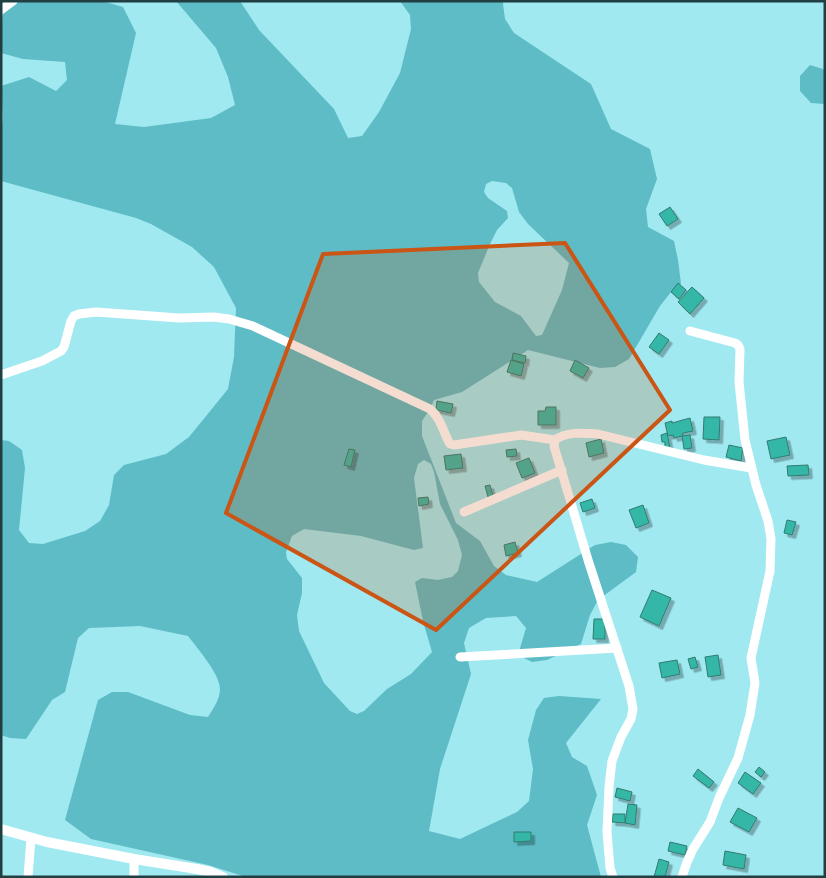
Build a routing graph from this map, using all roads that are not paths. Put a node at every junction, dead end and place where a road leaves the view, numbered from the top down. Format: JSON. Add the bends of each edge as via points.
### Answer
{"nodes":[{"id":1,"x":13,"y":1,"type":"edge"},
{"id":2,"x":1,"y":10,"type":"edge"},
{"id":3,"x":690,"y":331,"type":"dead end"},
{"id":4,"x":1,"y":375,"type":"edge"},
{"id":5,"x":555,"y":440,"type":"junction"},
{"id":6,"x":751,"y":468,"type":"junction"},
{"id":7,"x":562,"y":470,"type":"junction"},
{"id":8,"x":464,"y":512,"type":"dead end"},
{"id":9,"x":617,"y":648,"type":"junction"},
{"id":10,"x":460,"y":657,"type":"dead end"},
{"id":11,"x":1,"y":829,"type":"edge"},
{"id":12,"x":31,"y":838,"type":"junction"},
{"id":13,"x":134,"y":859,"type":"junction"},
{"id":14,"x":28,"y":877,"type":"edge"},
{"id":15,"x":134,"y":877,"type":"edge"},
{"id":16,"x":223,"y":877,"type":"edge"},
{"id":17,"x":614,"y":877,"type":"edge"},
{"id":18,"x":682,"y":877,"type":"edge"}],
"edges":[{"from":1,"to":2,"type":"street"},
{"from":3,"to":6,"type":"street","via":[[738,345],[745,440]]},
{"from":4,"to":5,"type":"street","via":[[61,351],[71,321],[79,314],[214,317],[253,326],[430,409],[440,420],[450,444],[521,435]]},
{"from":5,"to":6,"type":"street","via":[[560,436],[581,433],[598,434]]},
{"from":5,"to":7,"type":"street"},
{"from":6,"to":18,"type":"street","via":[[771,539],[770,571],[752,658],[755,683],[751,707],[738,758],[710,822],[686,862]]},
{"from":7,"to":8,"type":"street"},
{"from":7,"to":9,"type":"street"},
{"from":9,"to":10,"type":"street"},
{"from":9,"to":17,"type":"street","via":[[633,709],[612,762],[609,787],[607,832],[610,868]]},
{"from":11,"to":12,"type":"street"},
{"from":12,"to":13,"type":"street"},
{"from":12,"to":14,"type":"street"},
{"from":13,"to":15,"type":"street"},
{"from":13,"to":16,"type":"street","via":[[197,869]]}]}
